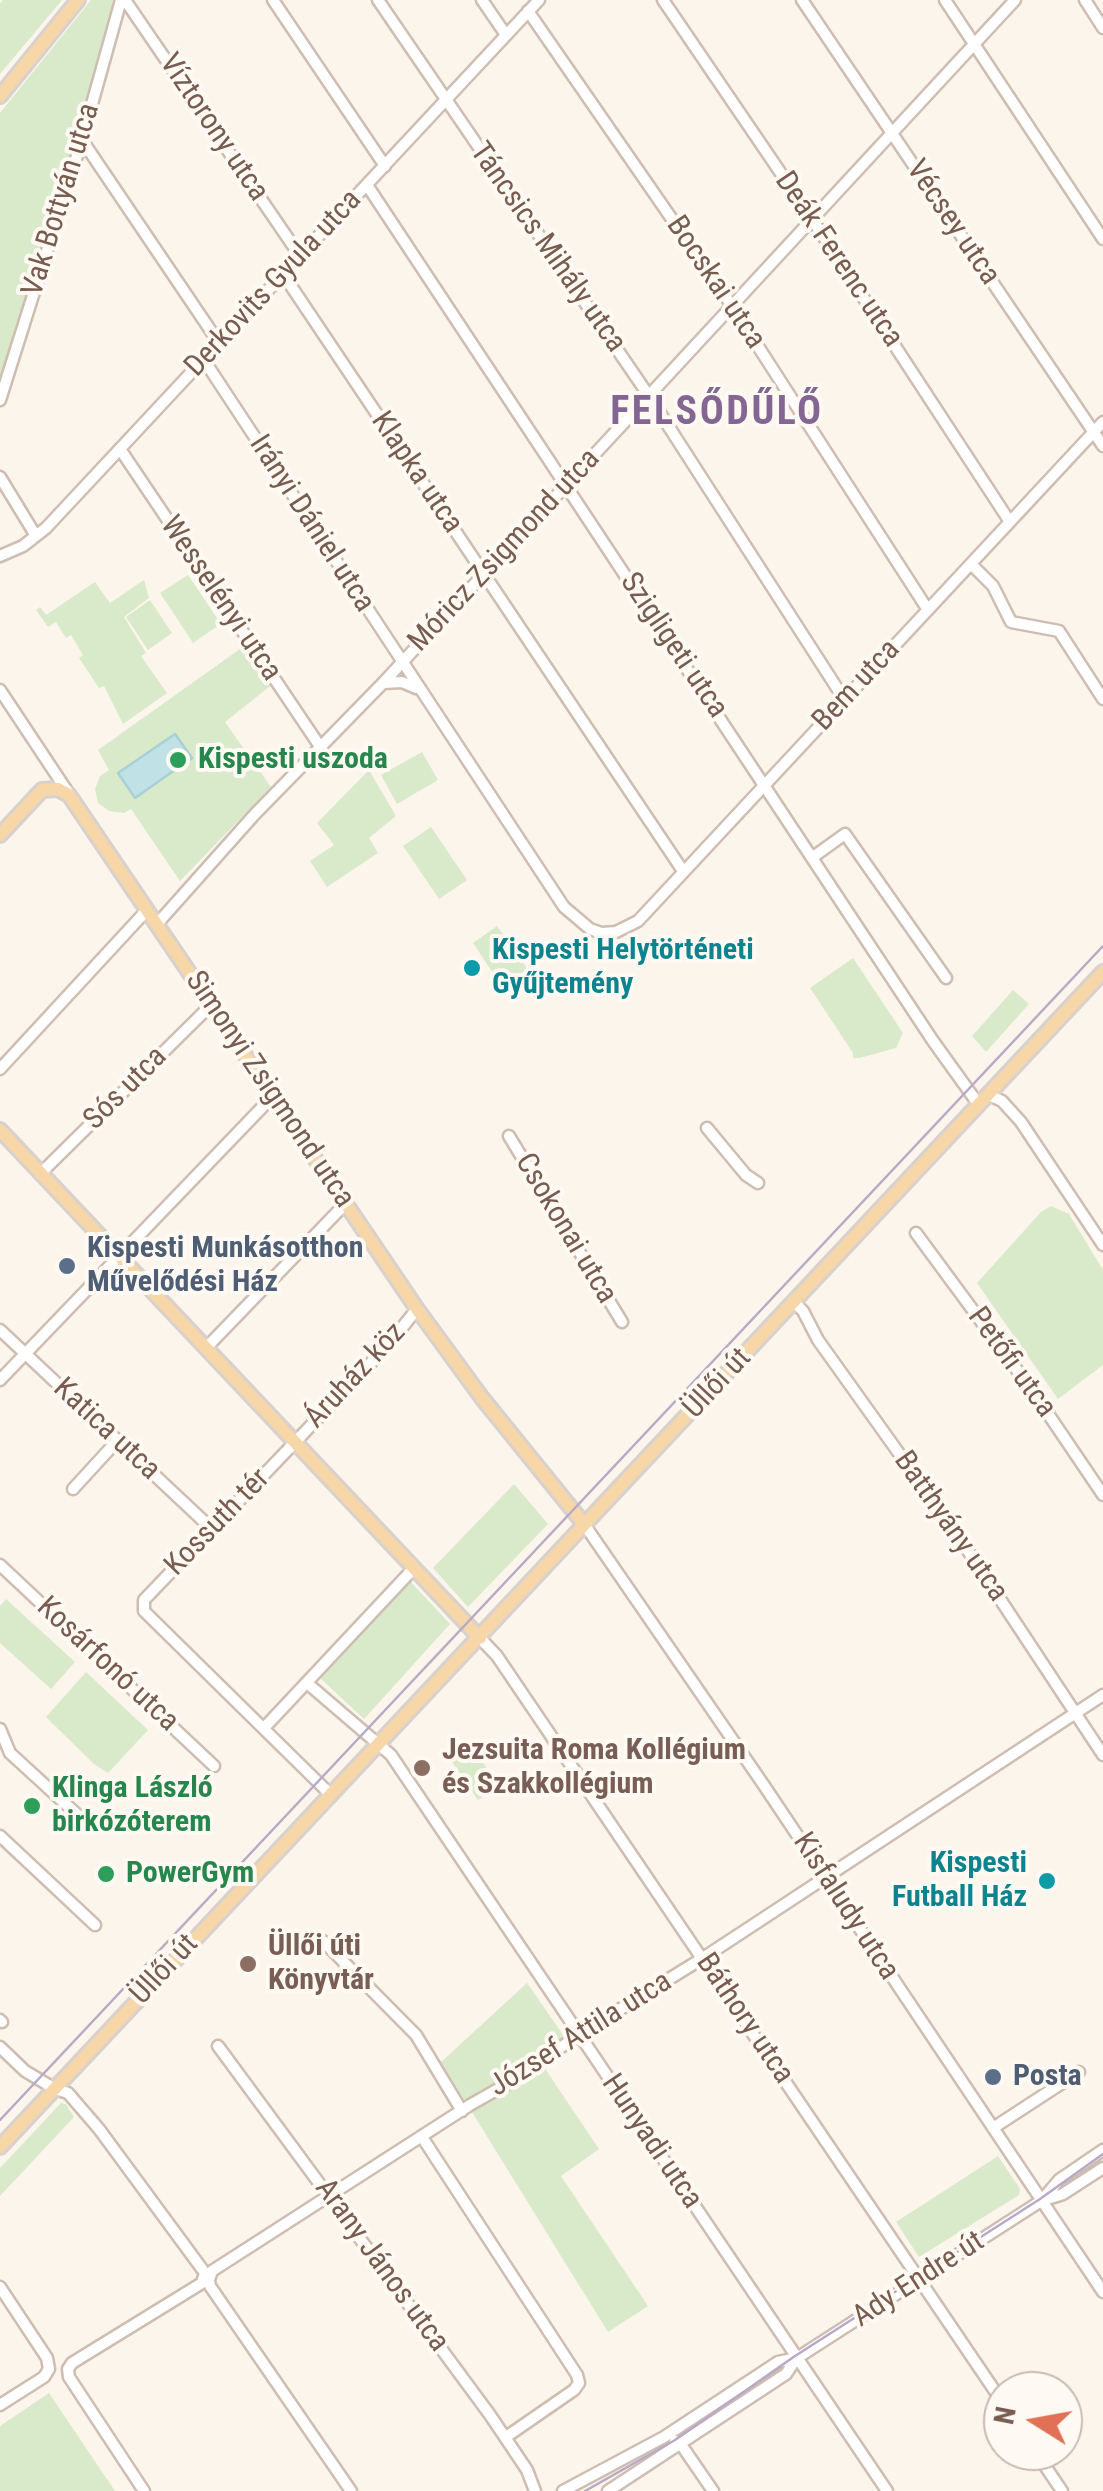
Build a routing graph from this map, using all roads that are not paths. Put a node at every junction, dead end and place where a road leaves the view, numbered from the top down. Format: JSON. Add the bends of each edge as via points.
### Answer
{"nodes":[{"id":1,"x":78,"y":0,"type":"edge"},
{"id":2,"x":123,"y":0,"type":"edge"},
{"id":3,"x":274,"y":0,"type":"edge"},
{"id":4,"x":378,"y":0,"type":"edge"},
{"id":5,"x":482,"y":0,"type":"edge"},
{"id":6,"x":539,"y":0,"type":"edge"},
{"id":7,"x":663,"y":0,"type":"edge"},
{"id":8,"x":802,"y":0,"type":"edge"},
{"id":9,"x":945,"y":0,"type":"edge"},
{"id":10,"x":1016,"y":0,"type":"edge"},
{"id":11,"x":1085,"y":0,"type":"edge"},
{"id":12,"x":528,"y":11,"type":"junction"},
{"id":13,"x":1103,"y":28,"type":"edge"},
{"id":14,"x":506,"y":35,"type":"junction"},
{"id":15,"x":974,"y":44,"type":"junction"},
{"id":16,"x":0,"y":96,"type":"edge"},
{"id":17,"x":446,"y":100,"type":"junction"},
{"id":18,"x":892,"y":134,"type":"junction"},
{"id":19,"x":82,"y":140,"type":"junction"},
{"id":20,"x":385,"y":166,"type":"junction"},
{"id":21,"x":367,"y":186,"type":"junction"},
{"id":22,"x":812,"y":219,"type":"junction"},
{"id":23,"x":1103,"y":240,"type":"edge"},
{"id":24,"x":300,"y":256,"type":"junction"},
{"id":25,"x":283,"y":274,"type":"junction"},
{"id":26,"x":732,"y":306,"type":"junction"},
{"id":27,"x":219,"y":344,"type":"junction"},
{"id":28,"x":204,"y":360,"type":"junction"},
{"id":29,"x":649,"y":396,"type":"junction"},
{"id":30,"x":0,"y":400,"type":"edge"},
{"id":31,"x":1103,"y":422,"type":"edge"},
{"id":32,"x":1094,"y":432,"type":"junction"},
{"id":33,"x":1103,"y":446,"type":"edge"},
{"id":34,"x":120,"y":449,"type":"junction"},
{"id":35,"x":0,"y":478,"type":"edge"},
{"id":36,"x":566,"y":485,"type":"junction"},
{"id":37,"x":1010,"y":522,"type":"junction"},
{"id":38,"x":36,"y":536,"type":"junction"},
{"id":39,"x":0,"y":556,"type":"edge"},
{"id":40,"x":971,"y":564,"type":"junction"},
{"id":41,"x":484,"y":574,"type":"junction"},
{"id":42,"x":928,"y":610,"type":"junction"},
{"id":43,"x":402,"y":663,"type":"junction"},
{"id":44,"x":384,"y":683,"type":"junction"},
{"id":45,"x":0,"y":690,"type":"edge"},
{"id":46,"x":418,"y":690,"type":"junction"},
{"id":47,"x":844,"y":699,"type":"junction"},
{"id":48,"x":1103,"y":699,"type":"edge"},
{"id":49,"x":321,"y":748,"type":"junction"},
{"id":50,"x":766,"y":785,"type":"junction"},
{"id":51,"x":69,"y":795,"type":"junction"},
{"id":52,"x":0,"y":835,"type":"edge"},
{"id":53,"x":813,"y":858,"type":"junction"},
{"id":54,"x":683,"y":871,"type":"junction"},
{"id":55,"x":148,"y":910,"type":"junction"},
{"id":56,"x":157,"y":924,"type":"junction"},
{"id":57,"x":601,"y":933,"type":"joint"},
{"id":58,"x":1103,"y":972,"type":"edge"},
{"id":59,"x":946,"y":978,"type":"dead end"},
{"id":60,"x":211,"y":1005,"type":"junction"},
{"id":61,"x":0,"y":1069,"type":"edge"},
{"id":62,"x":274,"y":1096,"type":"junction"},
{"id":63,"x":984,"y":1100,"type":"junction"},
{"id":64,"x":708,"y":1128,"type":"dead end"},
{"id":65,"x":0,"y":1130,"type":"edge"},
{"id":66,"x":509,"y":1136,"type":"dead end"},
{"id":67,"x":41,"y":1173,"type":"junction"},
{"id":68,"x":758,"y":1182,"type":"dead end"},
{"id":69,"x":346,"y":1203,"type":"junction"},
{"id":70,"x":916,"y":1234,"type":"dead end"},
{"id":71,"x":1103,"y":1244,"type":"edge"},
{"id":72,"x":120,"y":1256,"type":"junction"},
{"id":73,"x":793,"y":1301,"type":"junction"},
{"id":74,"x":417,"y":1308,"type":"junction"},
{"id":75,"x":622,"y":1322,"type":"dead end"},
{"id":76,"x":0,"y":1330,"type":"edge"},
{"id":77,"x":206,"y":1348,"type":"junction"},
{"id":78,"x":25,"y":1354,"type":"junction"},
{"id":79,"x":0,"y":1380,"type":"edge"},
{"id":80,"x":117,"y":1441,"type":"junction"},
{"id":81,"x":295,"y":1442,"type":"junction"},
{"id":82,"x":73,"y":1488,"type":"dead end"},
{"id":83,"x":1103,"y":1495,"type":"edge"},
{"id":84,"x":584,"y":1524,"type":"junction"},
{"id":85,"x":212,"y":1530,"type":"junction"},
{"id":86,"x":0,"y":1565,"type":"edge"},
{"id":87,"x":414,"y":1568,"type":"junction"},
{"id":88,"x":480,"y":1638,"type":"junction"},
{"id":89,"x":307,"y":1682,"type":"junction"},
{"id":90,"x":1103,"y":1696,"type":"edge"},
{"id":91,"x":1074,"y":1713,"type":"junction"},
{"id":92,"x":264,"y":1728,"type":"junction"},
{"id":93,"x":0,"y":1729,"type":"edge"},
{"id":94,"x":380,"y":1744,"type":"junction"},
{"id":95,"x":1103,"y":1755,"type":"edge"},
{"id":96,"x":214,"y":1766,"type":"dead end"},
{"id":97,"x":330,"y":1794,"type":"junction"},
{"id":98,"x":82,"y":1819,"type":"dead end"},
{"id":99,"x":0,"y":1836,"type":"edge"},
{"id":100,"x":824,"y":1880,"type":"junction"},
{"id":101,"x":95,"y":1925,"type":"dead end"},
{"id":102,"x":323,"y":1940,"type":"dead end"},
{"id":103,"x":703,"y":1958,"type":"junction"},
{"id":104,"x":580,"y":2034,"type":"junction"},
{"id":105,"x":218,"y":2046,"type":"dead end"},
{"id":106,"x":0,"y":2047,"type":"edge"},
{"id":107,"x":1079,"y":2072,"type":"dead end"},
{"id":108,"x":54,"y":2089,"type":"junction"},
{"id":109,"x":462,"y":2110,"type":"junction"},
{"id":110,"x":993,"y":2128,"type":"junction"},
{"id":111,"x":422,"y":2137,"type":"junction"},
{"id":112,"x":0,"y":2147,"type":"edge"},
{"id":113,"x":1103,"y":2150,"type":"edge"},
{"id":114,"x":1103,"y":2168,"type":"edge"},
{"id":115,"x":329,"y":2197,"type":"junction"},
{"id":116,"x":1041,"y":2201,"type":"junction"},
{"id":117,"x":208,"y":2274,"type":"junction"},
{"id":118,"x":921,"y":2280,"type":"junction"},
{"id":119,"x":0,"y":2287,"type":"edge"},
{"id":120,"x":1103,"y":2292,"type":"edge"},
{"id":121,"x":797,"y":2358,"type":"junction"},
{"id":122,"x":983,"y":2372,"type":"edge"},
{"id":123,"x":0,"y":2405,"type":"edge"},
{"id":124,"x":506,"y":2437,"type":"junction"},
{"id":125,"x":664,"y":2437,"type":"junction"},
{"id":126,"x":680,"y":2444,"type":"junction"},
{"id":127,"x":144,"y":2491,"type":"edge"},
{"id":128,"x":350,"y":2491,"type":"edge"},
{"id":129,"x":536,"y":2491,"type":"edge"},
{"id":130,"x":562,"y":2491,"type":"edge"},
{"id":131,"x":608,"y":2491,"type":"edge"},
{"id":132,"x":713,"y":2491,"type":"edge"},
{"id":133,"x":887,"y":2491,"type":"edge"}],
"edges":[{"from":1,"to":16,"type":"main road"},
{"from":2,"to":19,"type":"street","name":"Vak Bottyán utca"},
{"from":2,"to":24,"type":"street","name":"Víztorony utca"},
{"from":3,"to":20,"type":"street"},
{"from":4,"to":17,"type":"street","name":"Táncsics Mihály utca"},
{"from":5,"to":14,"type":"street"},
{"from":6,"to":12,"type":"street","name":"Derkovits Gyula utca"},
{"from":7,"to":22,"type":"street","name":"Deák Ferenc utca"},
{"from":8,"to":18,"type":"street","name":"Vécsey utca"},
{"from":9,"to":15,"type":"street"},
{"from":10,"to":15,"type":"street","name":"Móricz Zsigmond utca"},
{"from":11,"to":13,"type":"street"},
{"from":12,"to":14,"type":"street","name":"Derkovits Gyula utca"},
{"from":12,"to":26,"type":"street","name":"Bocskai utca"},
{"from":14,"to":17,"type":"street","name":"Derkovits Gyula utca"},
{"from":15,"to":18,"type":"street","name":"Móricz Zsigmond utca"},
{"from":15,"to":23,"type":"street"},
{"from":17,"to":20,"type":"street","name":"Derkovits Gyula utca"},
{"from":17,"to":29,"type":"street","name":"Táncsics Mihály utca"},
{"from":18,"to":22,"type":"street","name":"Móricz Zsigmond utca"},
{"from":18,"to":32,"type":"street","name":"Vécsey utca"},
{"from":19,"to":27,"type":"street"},
{"from":19,"to":30,"type":"street","name":"Vak Bottyán utca"},
{"from":20,"to":21,"type":"street","name":"Derkovits Gyula utca"},
{"from":21,"to":24,"type":"street","name":"Derkovits Gyula utca"},
{"from":21,"to":36,"type":"street","name":"Szigligeti utca"},
{"from":22,"to":26,"type":"street","name":"Móricz Zsigmond utca"},
{"from":22,"to":37,"type":"street","name":"Deák Ferenc utca"},
{"from":24,"to":25,"type":"street","name":"Derkovits Gyula utca"},
{"from":25,"to":27,"type":"street","name":"Derkovits Gyula utca"},
{"from":25,"to":41,"type":"street","name":"Klapka utca"},
{"from":26,"to":29,"type":"street","name":"Móricz Zsigmond utca"},
{"from":26,"to":42,"type":"street","name":"Bocskai utca"},
{"from":27,"to":28,"type":"street","name":"Derkovits Gyula utca"},
{"from":28,"to":34,"type":"street","name":"Derkovits Gyula utca"},
{"from":28,"to":43,"type":"street","name":"Irányi Dániel utca"},
{"from":29,"to":36,"type":"street","name":"Móricz Zsigmond utca"},
{"from":29,"to":47,"type":"street","name":"Táncsics Mihály utca"},
{"from":31,"to":32,"type":"street","name":"Bem utca"},
{"from":32,"to":33,"type":"street","name":"Vécsey utca"},
{"from":32,"to":37,"type":"street","name":"Bem utca"},
{"from":34,"to":38,"type":"street","name":"Derkovits Gyula utca"},
{"from":34,"to":49,"type":"street","name":"Wesselényi utca"},
{"from":35,"to":38,"type":"street"},
{"from":36,"to":41,"type":"street","name":"Móricz Zsigmond utca"},
{"from":36,"to":50,"type":"street","name":"Szigligeti utca"},
{"from":37,"to":40,"type":"street","name":"Bem utca"},
{"from":38,"to":39,"type":"street","name":"Derkovits Gyula utca"},
{"from":40,"to":42,"type":"street","name":"Bem utca"},
{"from":40,"to":48,"type":"street","via":[[993,586],[1011,622],[1059,631]]},
{"from":41,"to":43,"type":"street","name":"Móricz Zsigmond utca"},
{"from":41,"to":54,"type":"street","name":"Klapka utca"},
{"from":42,"to":47,"type":"street","name":"Bem utca"},
{"from":43,"to":44,"type":"street","name":"Móricz Zsigmond utca"},
{"from":43,"to":46,"type":"street","name":"Irányi Dániel utca"},
{"from":44,"to":46,"type":"street"},
{"from":44,"to":49,"type":"street","name":"Móricz Zsigmond utca"},
{"from":45,"to":51,"type":"street","name":"Simonyi Zsigmond utca"},
{"from":46,"to":57,"type":"street","name":"Irányi Dániel utca","via":[[564,907]]},
{"from":47,"to":50,"type":"street","name":"Bem utca"},
{"from":49,"to":56,"type":"street","name":"Móricz Zsigmond utca"},
{"from":50,"to":53,"type":"street","name":"Szigligeti utca"},
{"from":50,"to":54,"type":"street","name":"Bem utca"},
{"from":51,"to":52,"type":"main road","via":[[42,790]]},
{"from":51,"to":55,"type":"main road","name":"Simonyi Zsigmond utca"},
{"from":53,"to":59,"type":"street","via":[[845,834]]},
{"from":53,"to":63,"type":"street","name":"Szigligeti utca","via":[[958,1079]]},
{"from":54,"to":57,"type":"street","name":"Bem utca","via":[[638,921]]},
{"from":55,"to":56,"type":"main road","name":"Simonyi Zsigmond utca"},
{"from":55,"to":61,"type":"street"},
{"from":56,"to":60,"type":"main road","name":"Simonyi Zsigmond utca"},
{"from":58,"to":63,"type":"main road","name":"Üllői út"},
{"from":60,"to":62,"type":"main road","name":"Simonyi Zsigmond utca"},
{"from":60,"to":67,"type":"street","name":"Sós utca"},
{"from":62,"to":69,"type":"main road","name":"Simonyi Zsigmond utca"},
{"from":62,"to":72,"type":"street"},
{"from":63,"to":71,"type":"street","name":"Szigligeti utca","via":[[1002,1101],[1021,1122]]},
{"from":63,"to":73,"type":"main road","name":"Üllői út"},
{"from":64,"to":68,"type":"street"},
{"from":65,"to":67,"type":"main road"},
{"from":66,"to":75,"type":"street","name":"Csokonai utca"},
{"from":67,"to":72,"type":"main road"},
{"from":69,"to":74,"type":"main road","name":"Simonyi Zsigmond utca"},
{"from":69,"to":77,"type":"street"},
{"from":70,"to":83,"type":"street","name":"Petőfi utca"},
{"from":72,"to":77,"type":"main road"},
{"from":72,"to":78,"type":"street"},
{"from":73,"to":84,"type":"main road","name":"Üllői út"},
{"from":73,"to":91,"type":"street","name":"Batthyány utca"},
{"from":74,"to":81,"type":"street","name":"Áruház köz"},
{"from":74,"to":84,"type":"main road","name":"Simonyi Zsigmond utca"},
{"from":76,"to":78,"type":"street","name":"Katica utca"},
{"from":77,"to":81,"type":"main road"},
{"from":78,"to":79,"type":"street"},
{"from":78,"to":80,"type":"street","name":"Katica utca"},
{"from":80,"to":82,"type":"street"},
{"from":80,"to":85,"type":"street","name":"Katica utca"},
{"from":81,"to":85,"type":"street","name":"Kossuth tér"},
{"from":81,"to":87,"type":"main road","name":"Kossuth tér"},
{"from":84,"to":88,"type":"main road","name":"Üllői út"},
{"from":84,"to":100,"type":"street","name":"Kisfaludy utca"},
{"from":85,"to":92,"type":"street","name":"Kossuth tér","via":[[144,1600],[144,1611]]},
{"from":86,"to":96,"type":"street","name":"Kosárfonó utca"},
{"from":87,"to":88,"type":"main road","name":"Kossuth tér"},
{"from":87,"to":89,"type":"street"},
{"from":88,"to":94,"type":"main road","name":"Üllői út"},
{"from":88,"to":103,"type":"street","name":"Báthory utca"},
{"from":89,"to":92,"type":"street"},
{"from":89,"to":94,"type":"street"},
{"from":90,"to":91,"type":"street","name":"József Attila utca"},
{"from":91,"to":95,"type":"street","name":"Batthyány utca"},
{"from":91,"to":100,"type":"street","name":"József Attila utca"},
{"from":92,"to":97,"type":"street","name":"Kossuth tér"},
{"from":93,"to":98,"type":"street","via":[[10,1753]]},
{"from":94,"to":97,"type":"main road","name":"Üllői út"},
{"from":94,"to":104,"type":"street","name":"Hunyadi utca"},
{"from":97,"to":108,"type":"main road","name":"Üllői út"},
{"from":99,"to":101,"type":"street"},
{"from":100,"to":103,"type":"street","name":"József Attila utca"},
{"from":100,"to":110,"type":"street","name":"Kisfaludy utca"},
{"from":102,"to":109,"type":"street","via":[[416,2035]]},
{"from":103,"to":104,"type":"street","name":"József Attila utca"},
{"from":103,"to":118,"type":"street","name":"Báthory utca"},
{"from":104,"to":109,"type":"street","name":"József Attila utca"},
{"from":104,"to":121,"type":"street","name":"Hunyadi utca"},
{"from":105,"to":115,"type":"street","name":"Arany János utca"},
{"from":106,"to":108,"type":"street"},
{"from":107,"to":110,"type":"street"},
{"from":108,"to":112,"type":"main road","name":"Üllői út"},
{"from":108,"to":117,"type":"street","via":[[68,2093],[99,2129]]},
{"from":109,"to":111,"type":"street","name":"József Attila utca"},
{"from":110,"to":116,"type":"street","name":"Kisfaludy utca"},
{"from":111,"to":115,"type":"street","name":"József Attila utca"},
{"from":111,"to":124,"type":"street","via":[[577,2375],[574,2390]]},
{"from":113,"to":116,"type":"street","name":"Ady Endre út","via":[[1058,2180]]},
{"from":114,"to":116,"type":"street","name":"Ady Endre út"},
{"from":115,"to":117,"type":"street","name":"József Attila utca"},
{"from":115,"to":124,"type":"street","name":"Arany János utca"},
{"from":116,"to":118,"type":"street","name":"Ady Endre út"},
{"from":116,"to":120,"type":"street","name":"Kisfaludy utca"},
{"from":117,"to":127,"type":"street","name":"József Attila utca","via":[[68,2370]]},
{"from":117,"to":128,"type":"street"},
{"from":118,"to":121,"type":"street","name":"Ady Endre út"},
{"from":118,"to":122,"type":"street","name":"Báthory utca"},
{"from":119,"to":123,"type":"street","via":[[50,2369]]},
{"from":121,"to":125,"type":"street","name":"Ady Endre út","via":[[778,2362]]},
{"from":121,"to":126,"type":"street","name":"Ady Endre út","via":[[786,2374]]},
{"from":121,"to":133,"type":"street","name":"Hunyadi utca"},
{"from":124,"to":129,"type":"street","name":"Arany János utca"},
{"from":125,"to":126,"type":"street"},
{"from":125,"to":130,"type":"street","name":"Ady Endre út"},
{"from":126,"to":131,"type":"street","name":"Ady Endre út"},
{"from":126,"to":132,"type":"street"}]}
